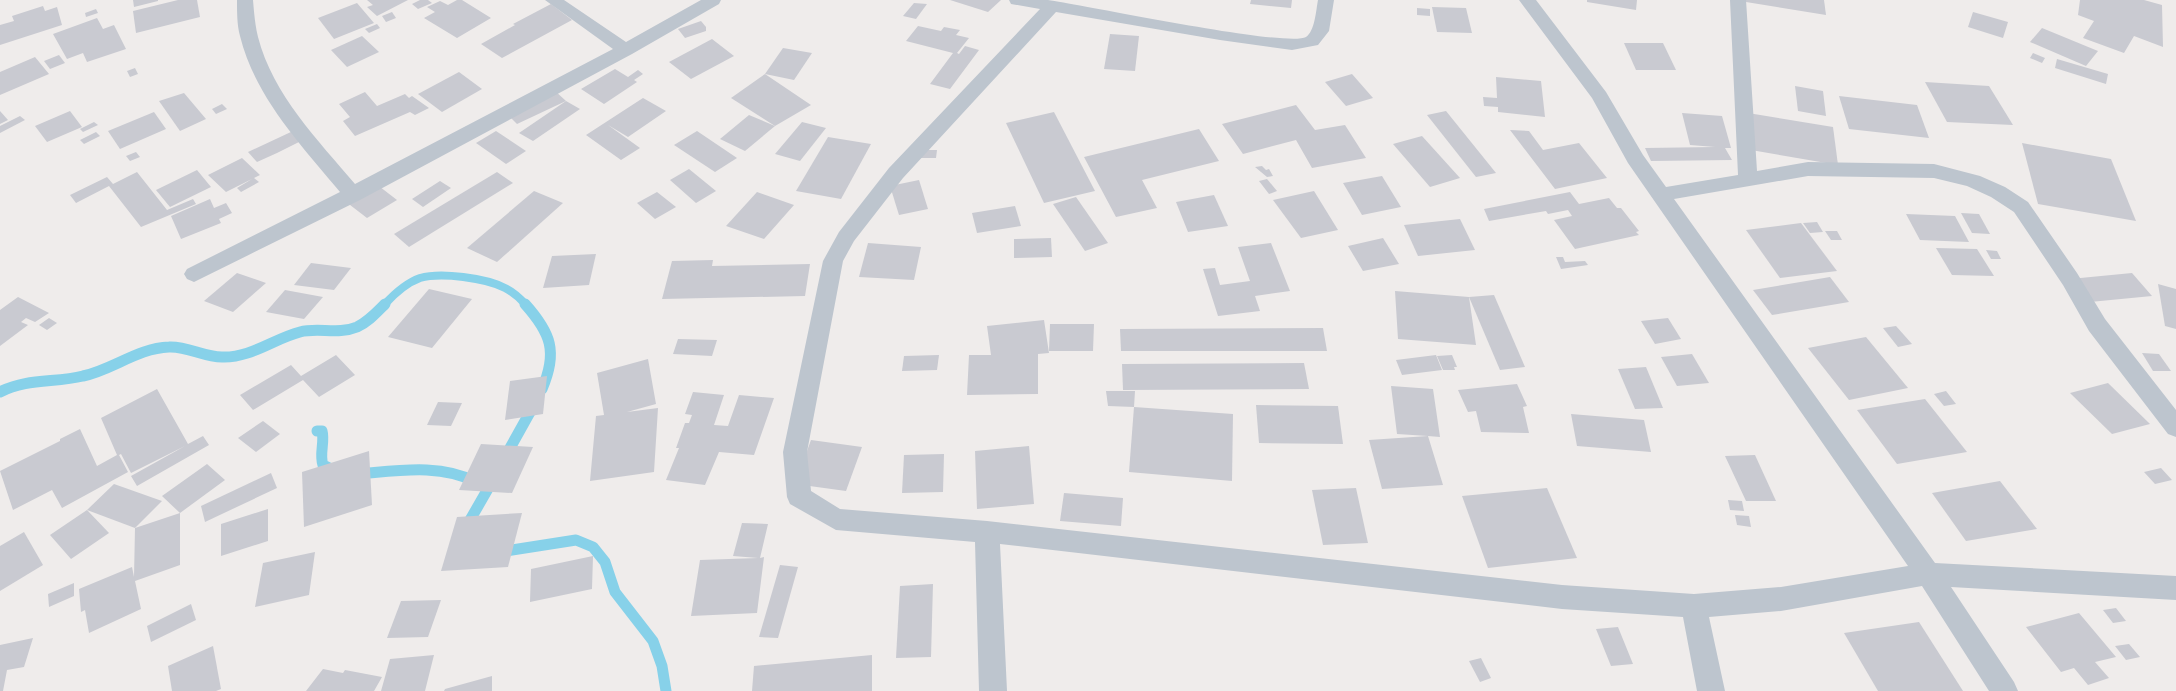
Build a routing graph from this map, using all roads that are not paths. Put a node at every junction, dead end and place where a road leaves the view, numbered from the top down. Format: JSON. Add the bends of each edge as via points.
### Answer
{"nodes":[{"id":1,"x":245,"y":0,"type":"edge"},
{"id":2,"x":553,"y":0,"type":"edge"},
{"id":3,"x":713,"y":0,"type":"edge"},
{"id":4,"x":1017,"y":0,"type":"edge"},
{"id":5,"x":1326,"y":0,"type":"edge"},
{"id":6,"x":1527,"y":0,"type":"edge"},
{"id":7,"x":1738,"y":0,"type":"edge"},
{"id":8,"x":1051,"y":7,"type":"junction"},
{"id":9,"x":626,"y":50,"type":"junction"},
{"id":10,"x":1748,"y":179,"type":"junction"},
{"id":11,"x":353,"y":195,"type":"junction"},
{"id":12,"x":1661,"y":195,"type":"junction"},
{"id":13,"x":194,"y":274,"type":"dead end"},
{"id":14,"x":2176,"y":427,"type":"edge"},
{"id":15,"x":987,"y":532,"type":"junction"},
{"id":16,"x":1928,"y":574,"type":"junction"},
{"id":17,"x":2176,"y":588,"type":"edge"},
{"id":18,"x":1694,"y":606,"type":"junction"},
{"id":19,"x":993,"y":691,"type":"edge"},
{"id":20,"x":1711,"y":691,"type":"edge"},
{"id":21,"x":2004,"y":691,"type":"edge"}],
"edges":[{"from":1,"to":11,"type":"street","via":[[249,39],[261,71],[283,108]]},
{"from":2,"to":9,"type":"street"},
{"from":3,"to":9,"type":"street"},
{"from":4,"to":8,"type":"street"},
{"from":5,"to":8,"type":"street","via":[[1320,31],[1312,41],[1292,45]]},
{"from":6,"to":12,"type":"street","via":[[1600,96],[1635,158]]},
{"from":7,"to":10,"type":"street"},
{"from":8,"to":15,"type":"street","via":[[896,173],[846,237],[833,261],[795,452],[799,497],[836,519]]},
{"from":9,"to":11,"type":"street"},
{"from":10,"to":12,"type":"street"},
{"from":10,"to":14,"type":"street","via":[[1808,169],[1934,171],[1973,181],[1998,192],[2021,207],[2070,279],[2096,325]]},
{"from":11,"to":13,"type":"street"},
{"from":12,"to":16,"type":"street"},
{"from":15,"to":18,"type":"street","via":[[1562,597]]},
{"from":15,"to":19,"type":"street"},
{"from":16,"to":17,"type":"street"},
{"from":16,"to":18,"type":"street","via":[[1781,599]]},
{"from":16,"to":21,"type":"street"},
{"from":18,"to":20,"type":"street"}]}
